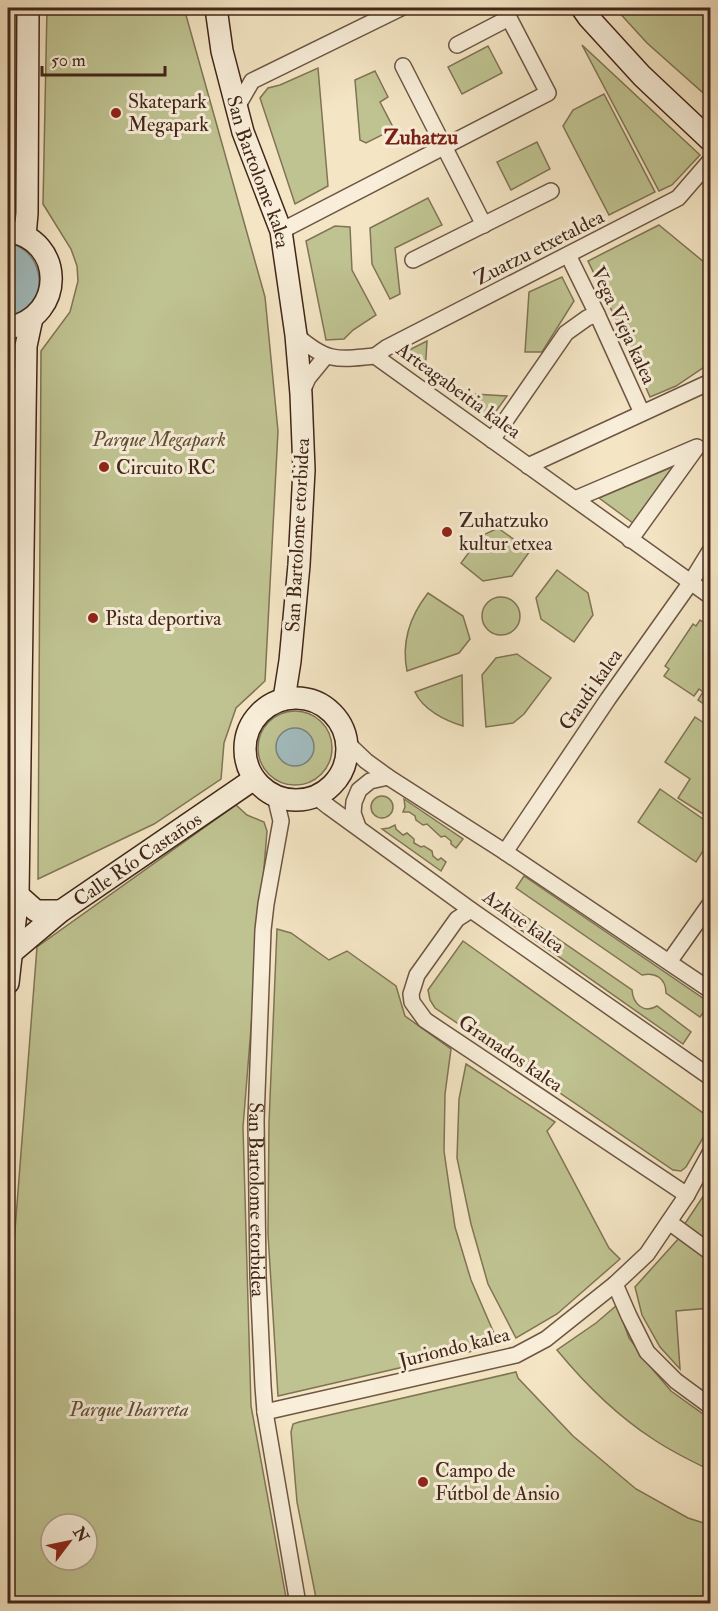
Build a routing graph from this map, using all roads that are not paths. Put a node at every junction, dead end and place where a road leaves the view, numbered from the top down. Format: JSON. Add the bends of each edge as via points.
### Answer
{"nodes":[{"id":1,"x":28,"y":8,"type":"edge"},
{"id":2,"x":216,"y":8,"type":"edge"},
{"id":3,"x":401,"y":8,"type":"edge"},
{"id":4,"x":582,"y":8,"type":"edge"},
{"id":5,"x":457,"y":45,"type":"dead end"},
{"id":6,"x":404,"y":66,"type":"dead end"},
{"id":7,"x":237,"y":107,"type":"junction"},
{"id":8,"x":711,"y":140,"type":"edge"},
{"id":9,"x":444,"y":146,"type":"junction"},
{"id":10,"x":711,"y":161,"type":"edge"},
{"id":11,"x":551,"y":191,"type":"dead end"},
{"id":12,"x":484,"y":225,"type":"junction"},
{"id":13,"x":281,"y":231,"type":"junction"},
{"id":14,"x":16,"y":234,"type":"edge"},
{"id":15,"x":568,"y":255,"type":"junction"},
{"id":16,"x":413,"y":260,"type":"dead end"},
{"id":17,"x":597,"y":314,"type":"junction"},
{"id":18,"x":32,"y":318,"type":"junction"},
{"id":19,"x":8,"y":328,"type":"edge"},
{"id":20,"x":296,"y":336,"type":"junction"},
{"id":21,"x":326,"y":356,"type":"junction"},
{"id":22,"x":375,"y":356,"type":"junction"},
{"id":23,"x":711,"y":382,"type":"edge"},
{"id":24,"x":301,"y":394,"type":"junction"},
{"id":25,"x":642,"y":413,"type":"junction"},
{"id":26,"x":492,"y":440,"type":"junction"},
{"id":27,"x":528,"y":466,"type":"junction"},
{"id":28,"x":575,"y":499,"type":"junction"},
{"id":29,"x":630,"y":540,"type":"junction"},
{"id":30,"x":711,"y":550,"type":"edge"},
{"id":31,"x":691,"y":582,"type":"junction"},
{"id":32,"x":711,"y":596,"type":"edge"},
{"id":33,"x":284,"y":699,"type":"junction"},
{"id":34,"x":346,"y":742,"type":"junction"},
{"id":35,"x":388,"y":777,"type":"junction"},
{"id":36,"x":254,"y":778,"type":"junction"},
{"id":37,"x":276,"y":796,"type":"junction"},
{"id":38,"x":315,"y":796,"type":"junction"},
{"id":39,"x":358,"y":827,"type":"junction"},
{"id":40,"x":505,"y":852,"type":"junction"},
{"id":41,"x":18,"y":895,"type":"junction"},
{"id":42,"x":711,"y":904,"type":"edge"},
{"id":43,"x":471,"y":910,"type":"junction"},
{"id":44,"x":61,"y":911,"type":"junction"},
{"id":45,"x":8,"y":922,"type":"edge"},
{"id":46,"x":10,"y":954,"type":"junction"},
{"id":47,"x":669,"y":962,"type":"junction"},
{"id":48,"x":8,"y":983,"type":"edge"},
{"id":49,"x":711,"y":990,"type":"edge"},
{"id":50,"x":711,"y":1077,"type":"edge"},
{"id":51,"x":711,"y":1153,"type":"edge"},
{"id":52,"x":687,"y":1195,"type":"junction"},
{"id":53,"x":669,"y":1222,"type":"junction"},
{"id":54,"x":711,"y":1252,"type":"edge"},
{"id":55,"x":615,"y":1284,"type":"junction"},
{"id":56,"x":711,"y":1406,"type":"edge"},
{"id":57,"x":265,"y":1412,"type":"junction"},
{"id":58,"x":298,"y":1604,"type":"edge"}],
"edges":[{"from":1,"to":14,"type":"street","via":[[27,213]]},
{"from":2,"to":7,"type":"street","name":"San Bartolome kalea","via":[[222,51]]},
{"from":3,"to":7,"type":"street","via":[[252,81]]},
{"from":4,"to":8,"type":"street","via":[[642,76]]},
{"from":5,"to":9,"type":"street","via":[[509,18],[548,93]]},
{"from":6,"to":9,"type":"street"},
{"from":7,"to":13,"type":"street","name":"San Bartolome kalea"},
{"from":9,"to":12,"type":"street"},
{"from":9,"to":13,"type":"street"},
{"from":10,"to":15,"type":"street","name":"Zuatzu etxetaldea","via":[[678,198]]},
{"from":11,"to":12,"type":"street"},
{"from":12,"to":16,"type":"street"},
{"from":13,"to":20,"type":"street","name":"San Bartolome kalea"},
{"from":14,"to":18,"type":"street","via":[[38,246],[51,275],[44,306]]},
{"from":15,"to":17,"type":"street","name":"Vega Vieja kalea"},
{"from":15,"to":22,"type":"street","name":"Zuatzu etxetaldea"},
{"from":17,"to":25,"type":"street","name":"Vega Vieja kalea"},
{"from":17,"to":26,"type":"street","via":[[567,333]]},
{"from":18,"to":19,"type":"street"},
{"from":18,"to":41,"type":"street","via":[[26,346]]},
{"from":20,"to":21,"type":"street","name":"Arteagabeitia kalea"},
{"from":20,"to":24,"type":"street","name":"San Bartolome etorbidea"},
{"from":21,"to":22,"type":"street","name":"Arteagabeitia kalea"},
{"from":21,"to":24,"type":"street"},
{"from":22,"to":26,"type":"street","name":"Arteagabeitia kalea"},
{"from":23,"to":25,"type":"street","name":"Arteagabeitia kalea"},
{"from":24,"to":33,"type":"street","name":"San Bartolome etorbidea","via":[[304,470],[300,553]]},
{"from":25,"to":27,"type":"street","name":"Arteagabeitia kalea"},
{"from":26,"to":27,"type":"street","name":"Arteagabeitia kalea"},
{"from":27,"to":28,"type":"street","name":"Arteagabeitia kalea"},
{"from":28,"to":29,"type":"street","name":"Arteagabeitia kalea"},
{"from":28,"to":29,"type":"street","via":[[697,447]]},
{"from":29,"to":31,"type":"street","name":"Arteagabeitia kalea"},
{"from":30,"to":31,"type":"street","name":"Gaudi kalea"},
{"from":31,"to":32,"type":"street","name":"Arteagabeitia kalea"},
{"from":31,"to":40,"type":"street","name":"Gaudi kalea"},
{"from":33,"to":34,"type":"street","via":[[317,702],[331,712]]},
{"from":33,"to":36,"type":"street","via":[[268,705],[248,731],[247,764]]},
{"from":34,"to":35,"type":"street"},
{"from":34,"to":38,"type":"street","via":[[346,759],[340,774]]},
{"from":35,"to":39,"type":"street","via":[[370,781],[359,790],[353,813]]},
{"from":35,"to":40,"type":"street"},
{"from":36,"to":37,"type":"street"},
{"from":36,"to":44,"type":"street","name":"Calle Río Castaños"},
{"from":37,"to":38,"type":"street","via":[[288,800]]},
{"from":37,"to":57,"type":"street","name":"San Bartolome etorbidea","via":[[281,820],[263,930],[256,1120]]},
{"from":38,"to":39,"type":"street","name":"Azkue kalea"},
{"from":39,"to":43,"type":"street","name":"Azkue kalea"},
{"from":40,"to":47,"type":"street"},
{"from":41,"to":44,"type":"street","name":"Calle Río Castaños","via":[[36,911]]},
{"from":41,"to":46,"type":"street"},
{"from":42,"to":47,"type":"street"},
{"from":43,"to":50,"type":"street","name":"Azkue kalea"},
{"from":43,"to":52,"type":"street","name":"Granados kalea","via":[[457,919],[417,975],[412,1002],[425,1020]]},
{"from":44,"to":46,"type":"street"},
{"from":45,"to":46,"type":"street"},
{"from":46,"to":48,"type":"street"},
{"from":47,"to":49,"type":"street"},
{"from":51,"to":52,"type":"street","name":"Juriondo kalea"},
{"from":52,"to":53,"type":"street","name":"Juriondo kalea"},
{"from":53,"to":54,"type":"street"},
{"from":53,"to":55,"type":"street","name":"Juriondo kalea","via":[[647,1254]]},
{"from":55,"to":56,"type":"street","via":[[647,1352],[676,1381]]},
{"from":55,"to":57,"type":"street","name":"Juriondo kalea","via":[[546,1339],[516,1355]]},
{"from":57,"to":58,"type":"street","name":"San Bartolome etorbidea"}]}
